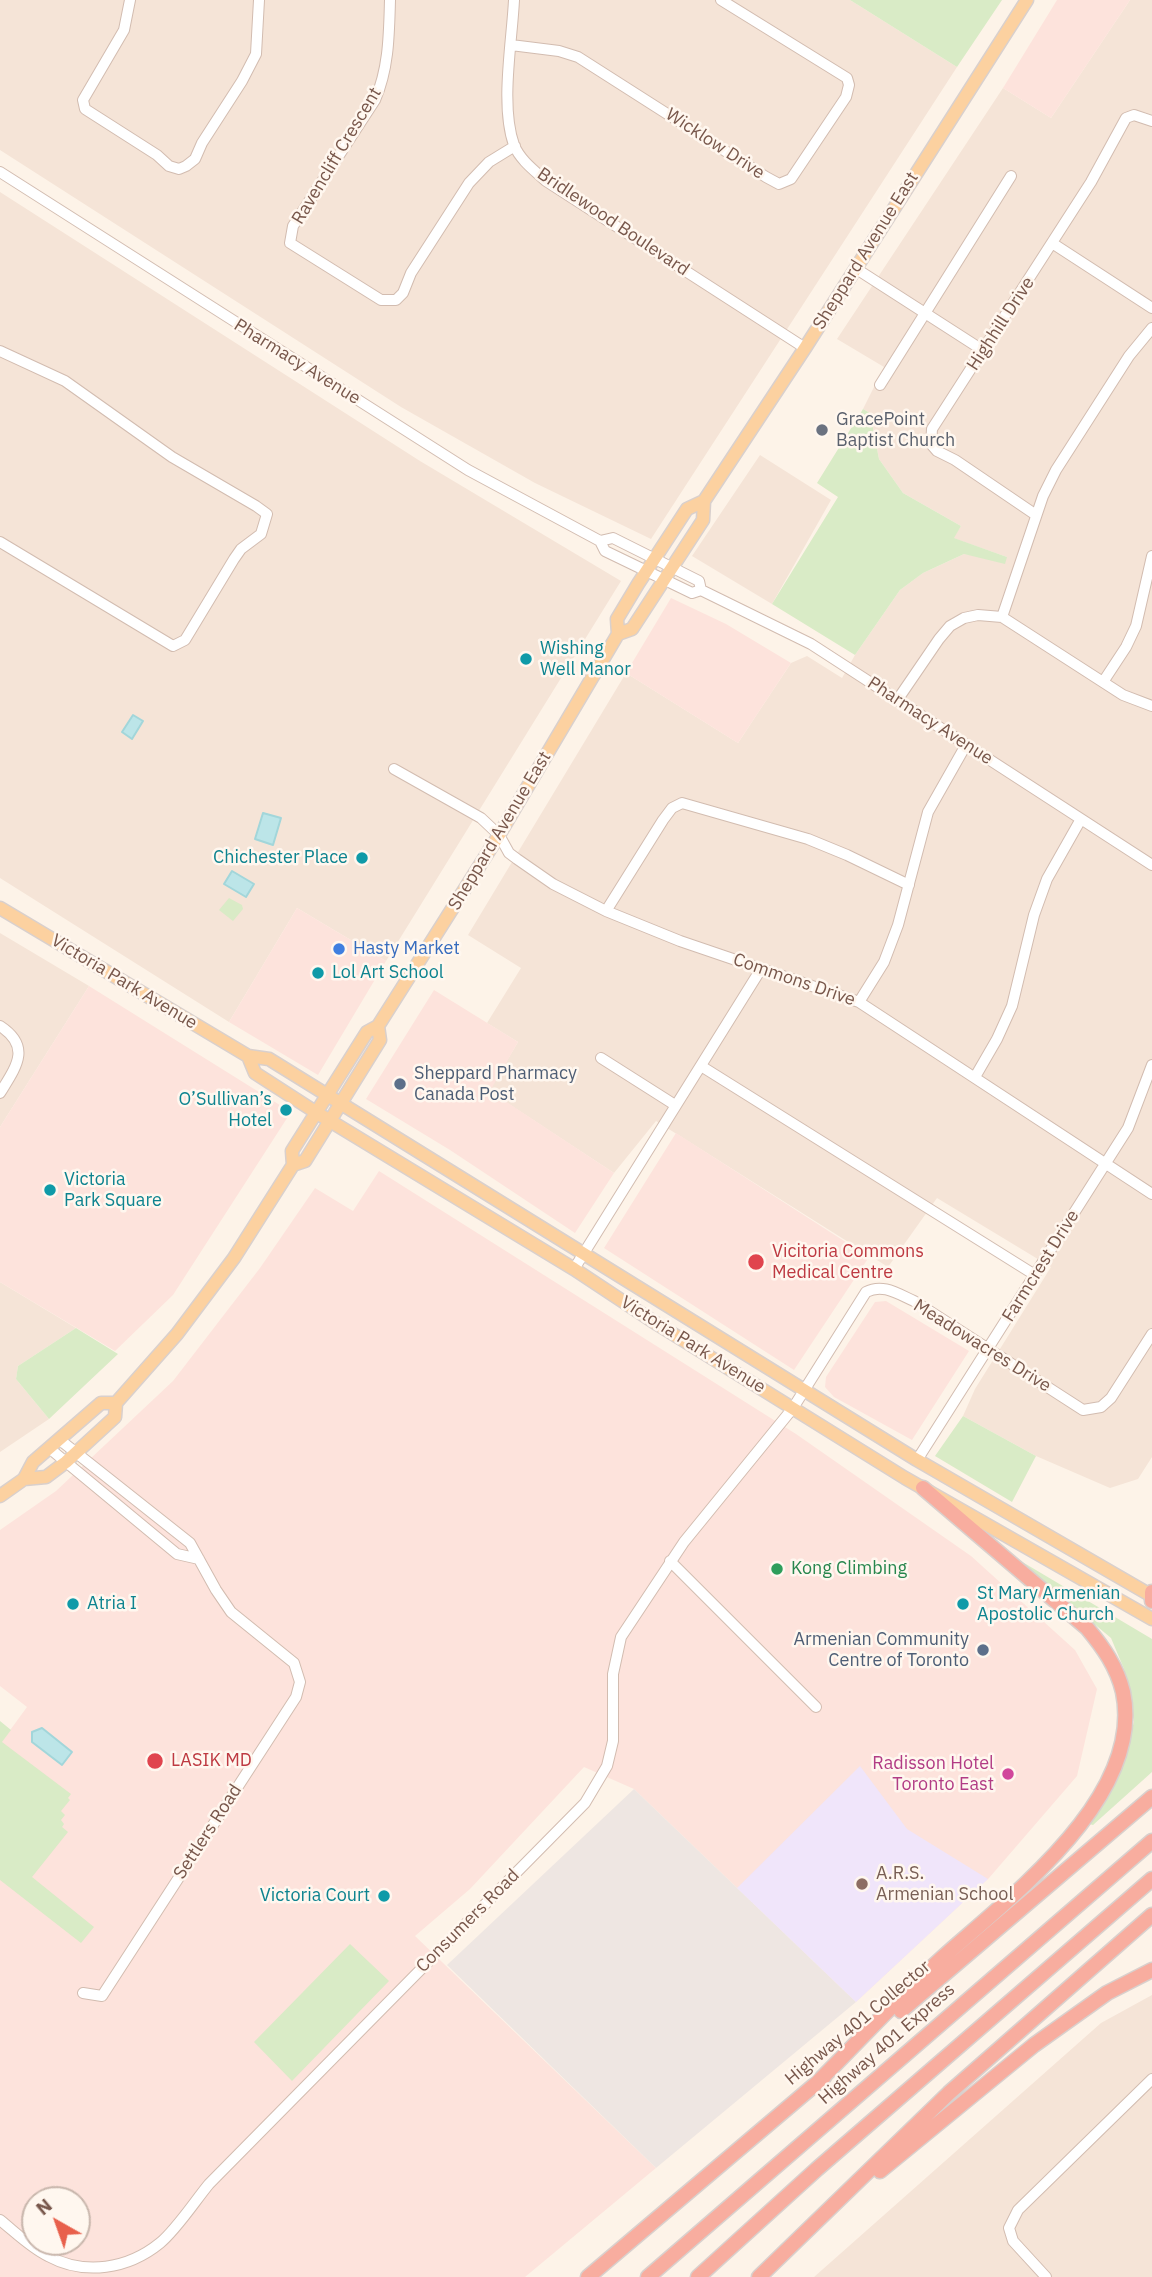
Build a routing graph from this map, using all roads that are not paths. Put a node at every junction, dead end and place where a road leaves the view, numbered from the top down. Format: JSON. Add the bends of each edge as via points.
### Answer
{"nodes":[{"id":1,"x":130,"y":0,"type":"edge"},
{"id":2,"x":259,"y":0,"type":"edge"},
{"id":3,"x":390,"y":0,"type":"edge"},
{"id":4,"x":514,"y":0,"type":"edge"},
{"id":5,"x":721,"y":0,"type":"edge"},
{"id":6,"x":1027,"y":0,"type":"edge"},
{"id":7,"x":511,"y":45,"type":"junction"},
{"id":8,"x":1152,"y":121,"type":"edge"},
{"id":9,"x":515,"y":146,"type":"junction"},
{"id":10,"x":0,"y":172,"type":"edge"},
{"id":11,"x":1011,"y":176,"type":"dead end"},
{"id":12,"x":1052,"y":243,"type":"junction"},
{"id":13,"x":855,"y":268,"type":"junction"},
{"id":14,"x":1152,"y":309,"type":"edge"},
{"id":15,"x":925,"y":314,"type":"junction"},
{"id":16,"x":1152,"y":328,"type":"edge"},
{"id":17,"x":805,"y":348,"type":"junction"},
{"id":18,"x":0,"y":351,"type":"edge"},
{"id":19,"x":984,"y":351,"type":"junction"},
{"id":20,"x":880,"y":385,"type":"dead end"},
{"id":21,"x":704,"y":501,"type":"junction"},
{"id":22,"x":1036,"y":515,"type":"junction"},
{"id":23,"x":600,"y":541,"type":"junction"},
{"id":24,"x":0,"y":542,"type":"edge"},
{"id":25,"x":1152,"y":556,"type":"edge"},
{"id":26,"x":655,"y":558,"type":"junction"},
{"id":27,"x":672,"y":566,"type":"junction"},
{"id":28,"x":646,"y":572,"type":"junction"},
{"id":29,"x":663,"y":580,"type":"junction"},
{"id":30,"x":701,"y":590,"type":"junction"},
{"id":31,"x":1002,"y":617,"type":"junction"},
{"id":32,"x":618,"y":634,"type":"junction"},
{"id":33,"x":1103,"y":682,"type":"junction"},
{"id":34,"x":898,"y":699,"type":"junction"},
{"id":35,"x":1152,"y":706,"type":"edge"},
{"id":36,"x":966,"y":745,"type":"junction"},
{"id":37,"x":394,"y":769,"type":"dead end"},
{"id":38,"x":1081,"y":819,"type":"junction"},
{"id":39,"x":499,"y":835,"type":"junction"},
{"id":40,"x":1152,"y":864,"type":"edge"},
{"id":41,"x":909,"y":885,"type":"junction"},
{"id":42,"x":0,"y":908,"type":"edge"},
{"id":43,"x":606,"y":911,"type":"junction"},
{"id":44,"x":761,"y":969,"type":"junction"},
{"id":45,"x":859,"y":1002,"type":"junction"},
{"id":46,"x":0,"y":1026,"type":"edge"},
{"id":47,"x":378,"y":1026,"type":"junction"},
{"id":48,"x":248,"y":1056,"type":"junction"},
{"id":49,"x":601,"y":1058,"type":"dead end"},
{"id":50,"x":1152,"y":1065,"type":"edge"},
{"id":51,"x":701,"y":1066,"type":"junction"},
{"id":52,"x":975,"y":1077,"type":"junction"},
{"id":53,"x":0,"y":1093,"type":"edge"},
{"id":54,"x":329,"y":1096,"type":"junction"},
{"id":55,"x":342,"y":1103,"type":"junction"},
{"id":56,"x":675,"y":1105,"type":"junction"},
{"id":57,"x":317,"y":1113,"type":"junction"},
{"id":58,"x":331,"y":1121,"type":"junction"},
{"id":59,"x":1106,"y":1164,"type":"junction"},
{"id":60,"x":293,"y":1165,"type":"junction"},
{"id":61,"x":1152,"y":1194,"type":"edge"},
{"id":62,"x":584,"y":1254,"type":"junction"},
{"id":63,"x":574,"y":1269,"type":"junction"},
{"id":64,"x":1035,"y":1275,"type":"junction"},
{"id":65,"x":1152,"y":1334,"type":"edge"},
{"id":66,"x":988,"y":1350,"type":"junction"},
{"id":67,"x":805,"y":1390,"type":"junction"},
{"id":68,"x":116,"y":1403,"type":"junction"},
{"id":69,"x":793,"y":1408,"type":"junction"},
{"id":70,"x":54,"y":1444,"type":"junction"},
{"id":71,"x":77,"y":1452,"type":"junction"},
{"id":72,"x":918,"y":1460,"type":"junction"},
{"id":73,"x":66,"y":1462,"type":"junction"},
{"id":74,"x":24,"y":1479,"type":"junction"},
{"id":75,"x":923,"y":1488,"type":"junction"},
{"id":76,"x":0,"y":1496,"type":"edge"},
{"id":77,"x":199,"y":1559,"type":"junction"},
{"id":78,"x":670,"y":1562,"type":"junction"},
{"id":79,"x":1152,"y":1596,"type":"edge"},
{"id":80,"x":1152,"y":1619,"type":"edge"},
{"id":81,"x":816,"y":1707,"type":"dead end"},
{"id":82,"x":1152,"y":1797,"type":"edge"},
{"id":83,"x":1152,"y":1841,"type":"edge"},
{"id":84,"x":1152,"y":1879,"type":"edge"},
{"id":85,"x":1152,"y":1914,"type":"edge"},
{"id":86,"x":1152,"y":1970,"type":"edge"},
{"id":87,"x":83,"y":1993,"type":"dead end"},
{"id":88,"x":1152,"y":2079,"type":"edge"},
{"id":89,"x":818,"y":2082,"type":"junction"},
{"id":90,"x":696,"y":2185,"type":"junction"},
{"id":91,"x":0,"y":2220,"type":"edge"},
{"id":92,"x":818,"y":2220,"type":"junction"},
{"id":93,"x":113,"y":2272,"type":"edge"},
{"id":94,"x":649,"y":2275,"type":"edge"},
{"id":95,"x":577,"y":2277,"type":"edge"},
{"id":96,"x":587,"y":2277,"type":"edge"},
{"id":97,"x":698,"y":2277,"type":"edge"},
{"id":98,"x":759,"y":2277,"type":"edge"},
{"id":99,"x":1046,"y":2277,"type":"edge"}],
"edges":[{"from":1,"to":2,"type":"street","via":[[124,30],[83,100],[85,109],[179,169],[195,159],[256,54]]},
{"from":3,"to":9,"type":"street","name":"Ravencliff Crescent","via":[[387,59],[380,88],[293,226],[290,243],[381,300],[396,300],[469,183],[489,162]]},
{"from":4,"to":7,"type":"street","name":"Bridlewood Boulevard"},
{"from":5,"to":7,"type":"street","name":"Wicklow Drive","via":[[847,78],[845,97],[796,173],[784,183],[766,177],[578,57]]},
{"from":6,"to":13,"type":"main road","name":"Sheppard Avenue East"},
{"from":7,"to":9,"type":"street","name":"Bridlewood Boulevard","via":[[507,110]]},
{"from":8,"to":12,"type":"street","name":"Highhill Drive","via":[[1134,115],[1126,118]]},
{"from":9,"to":17,"type":"street","name":"Bridlewood Boulevard","via":[[546,181]]},
{"from":10,"to":23,"type":"street","name":"Pharmacy Avenue","via":[[468,470]]},
{"from":11,"to":15,"type":"street"},
{"from":12,"to":14,"type":"street"},
{"from":12,"to":19,"type":"street","name":"Highhill Drive"},
{"from":13,"to":15,"type":"street"},
{"from":13,"to":17,"type":"main road","name":"Sheppard Avenue East"},
{"from":15,"to":19,"type":"street"},
{"from":15,"to":20,"type":"street"},
{"from":16,"to":22,"type":"street","via":[[1056,470]]},
{"from":17,"to":21,"type":"main road","name":"Sheppard Avenue East"},
{"from":18,"to":24,"type":"street","via":[[65,381],[172,457],[267,514],[261,534],[241,549],[185,640],[173,646]]},
{"from":19,"to":22,"type":"street","name":"Highhill Drive","via":[[937,419],[931,444]]},
{"from":21,"to":26,"type":"main road","name":"Sheppard Avenue East","via":[[687,509]]},
{"from":21,"to":27,"type":"main road","name":"Sheppard Avenue East","via":[[703,520]]},
{"from":22,"to":31,"type":"street"},
{"from":23,"to":26,"type":"street","name":"Pharmacy Avenue","via":[[613,538]]},
{"from":23,"to":28,"type":"street","name":"Pharmacy Avenue","via":[[605,551]]},
{"from":25,"to":33,"type":"street","via":[[1136,626]]},
{"from":26,"to":27,"type":"street","name":"Pharmacy Avenue"},
{"from":26,"to":28,"type":"main road","name":"Sheppard Avenue East"},
{"from":27,"to":29,"type":"main road","name":"Sheppard Avenue East"},
{"from":27,"to":30,"type":"street","name":"Pharmacy Avenue","via":[[699,580]]},
{"from":28,"to":29,"type":"street","name":"Pharmacy Avenue"},
{"from":28,"to":32,"type":"main road","name":"Sheppard Avenue East","via":[[617,619]]},
{"from":29,"to":30,"type":"street","name":"Pharmacy Avenue","via":[[692,593]]},
{"from":29,"to":32,"type":"main road","name":"Sheppard Avenue East","via":[[632,629]]},
{"from":30,"to":34,"type":"street","name":"Pharmacy Avenue","via":[[811,644]]},
{"from":31,"to":33,"type":"street"},
{"from":31,"to":34,"type":"street","via":[[978,615],[950,626]]},
{"from":32,"to":39,"type":"main road","name":"Sheppard Avenue East"},
{"from":33,"to":35,"type":"street"},
{"from":34,"to":36,"type":"street","name":"Pharmacy Avenue"},
{"from":36,"to":38,"type":"street","name":"Pharmacy Avenue"},
{"from":36,"to":41,"type":"street","via":[[928,812]]},
{"from":37,"to":39,"type":"street","via":[[478,816]]},
{"from":38,"to":40,"type":"street","name":"Pharmacy Avenue"},
{"from":38,"to":52,"type":"street","via":[[1047,879],[1012,1006]]},
{"from":39,"to":43,"type":"street","name":"Commons Drive","via":[[517,859]]},
{"from":39,"to":47,"type":"main road","name":"Sheppard Avenue East"},
{"from":41,"to":43,"type":"street","via":[[808,839],[682,803],[663,820]]},
{"from":41,"to":45,"type":"street","via":[[884,962]]},
{"from":42,"to":48,"type":"main road","name":"Victoria Park Avenue"},
{"from":43,"to":44,"type":"street","name":"Commons Drive"},
{"from":44,"to":45,"type":"street","name":"Commons Drive"},
{"from":44,"to":51,"type":"street"},
{"from":45,"to":52,"type":"street","name":"Commons Drive"},
{"from":46,"to":53,"type":"street","via":[[16,1039],[19,1054]]},
{"from":47,"to":54,"type":"main road","name":"Sheppard Avenue East","via":[[367,1032]]},
{"from":47,"to":55,"type":"main road","name":"Sheppard Avenue East","via":[[380,1040]]},
{"from":48,"to":54,"type":"main road","name":"Victoria Park Avenue","via":[[269,1059]]},
{"from":48,"to":57,"type":"main road","name":"Victoria Park Avenue","via":[[255,1073]]},
{"from":49,"to":56,"type":"street"},
{"from":50,"to":59,"type":"street","name":"Farmcrest Drive","via":[[1128,1128]]},
{"from":51,"to":56,"type":"street"},
{"from":51,"to":64,"type":"street"},
{"from":52,"to":59,"type":"street","name":"Commons Drive"},
{"from":54,"to":55,"type":"main road","name":"Victoria Park Avenue"},
{"from":54,"to":57,"type":"main road","name":"Sheppard Avenue East"},
{"from":55,"to":58,"type":"main road","name":"Sheppard Avenue East"},
{"from":55,"to":62,"type":"main road","name":"Victoria Park Avenue"},
{"from":56,"to":62,"type":"street"},
{"from":57,"to":58,"type":"main road","name":"Victoria Park Avenue"},
{"from":57,"to":60,"type":"main road","name":"Sheppard Avenue East","via":[[292,1151]]},
{"from":58,"to":60,"type":"main road","name":"Sheppard Avenue East","via":[[305,1161]]},
{"from":58,"to":63,"type":"main road","name":"Victoria Park Avenue"},
{"from":59,"to":61,"type":"street","name":"Commons Drive"},
{"from":59,"to":64,"type":"street","name":"Farmcrest Drive"},
{"from":60,"to":68,"type":"main road","name":"Sheppard Avenue East","via":[[234,1258],[177,1334]]},
{"from":62,"to":63,"type":"street"},
{"from":62,"to":67,"type":"main road","name":"Victoria Park Avenue"},
{"from":63,"to":69,"type":"main road","name":"Victoria Park Avenue"},
{"from":64,"to":66,"type":"street","name":"Farmcrest Drive"},
{"from":65,"to":66,"type":"street","name":"Meadowacres Drive","via":[[1111,1398],[1094,1410],[1083,1410]]},
{"from":66,"to":67,"type":"street","name":"Meadowacres Drive","via":[[914,1301],[889,1289],[874,1288],[866,1292]]},
{"from":66,"to":72,"type":"street","name":"Farmcrest Drive"},
{"from":67,"to":69,"type":"street","name":"Meadowacres Drive"},
{"from":67,"to":72,"type":"main road","name":"Victoria Park Avenue"},
{"from":68,"to":70,"type":"main road","name":"Sheppard Avenue East","via":[[101,1402]]},
{"from":68,"to":71,"type":"main road","name":"Sheppard Avenue East","via":[[115,1417]]},
{"from":69,"to":75,"type":"main road","name":"Victoria Park Avenue"},
{"from":69,"to":78,"type":"street","name":"Consumers Road"},
{"from":70,"to":71,"type":"street","name":"Settlers Road"},
{"from":70,"to":73,"type":"street"},
{"from":70,"to":74,"type":"main road","name":"Sheppard Avenue East","via":[[33,1462]]},
{"from":71,"to":73,"type":"main road","name":"Sheppard Avenue East"},
{"from":71,"to":77,"type":"street","name":"Settlers Road","via":[[190,1543]]},
{"from":72,"to":79,"type":"main road","name":"Victoria Park Avenue"},
{"from":73,"to":74,"type":"main road","name":"Sheppard Avenue East","via":[[46,1477]]},
{"from":73,"to":77,"type":"street","via":[[177,1554]]},
{"from":74,"to":76,"type":"main road","name":"Sheppard Avenue East"},
{"from":75,"to":80,"type":"main road","name":"Victoria Park Avenue"},
{"from":75,"to":89,"type":"highway","via":[[1095,1638],[1116,1671],[1123,1693],[1123,1739],[1107,1783],[1064,1846],[939,1961]]},
{"from":77,"to":87,"type":"street","name":"Settlers Road","via":[[231,1612],[294,1663],[300,1682],[296,1697],[102,1996]]},
{"from":78,"to":81,"type":"street"},
{"from":78,"to":93,"type":"street","name":"Consumers Road","via":[[621,1637],[613,1674],[607,1766],[585,1803],[209,2184],[161,2242]]},
{"from":82,"to":89,"type":"highway","name":"Highway 401 Collector"},
{"from":83,"to":94,"type":"highway","name":"Highway 401 Express"},
{"from":84,"to":97,"type":"highway"},
{"from":85,"to":92,"type":"highway","via":[[949,2093]]},
{"from":86,"to":92,"type":"highway","via":[[1107,1993],[1034,2045]]},
{"from":88,"to":99,"type":"street","via":[[1018,2210],[1009,2228],[1013,2241]]},
{"from":89,"to":90,"type":"highway","name":"Highway 401 Collector"},
{"from":90,"to":95,"type":"highway"},
{"from":90,"to":96,"type":"highway","name":"Highway 401 Collector"},
{"from":91,"to":93,"type":"street","name":"Consumers Road","via":[[47,2256]]},
{"from":92,"to":98,"type":"highway"}]}
